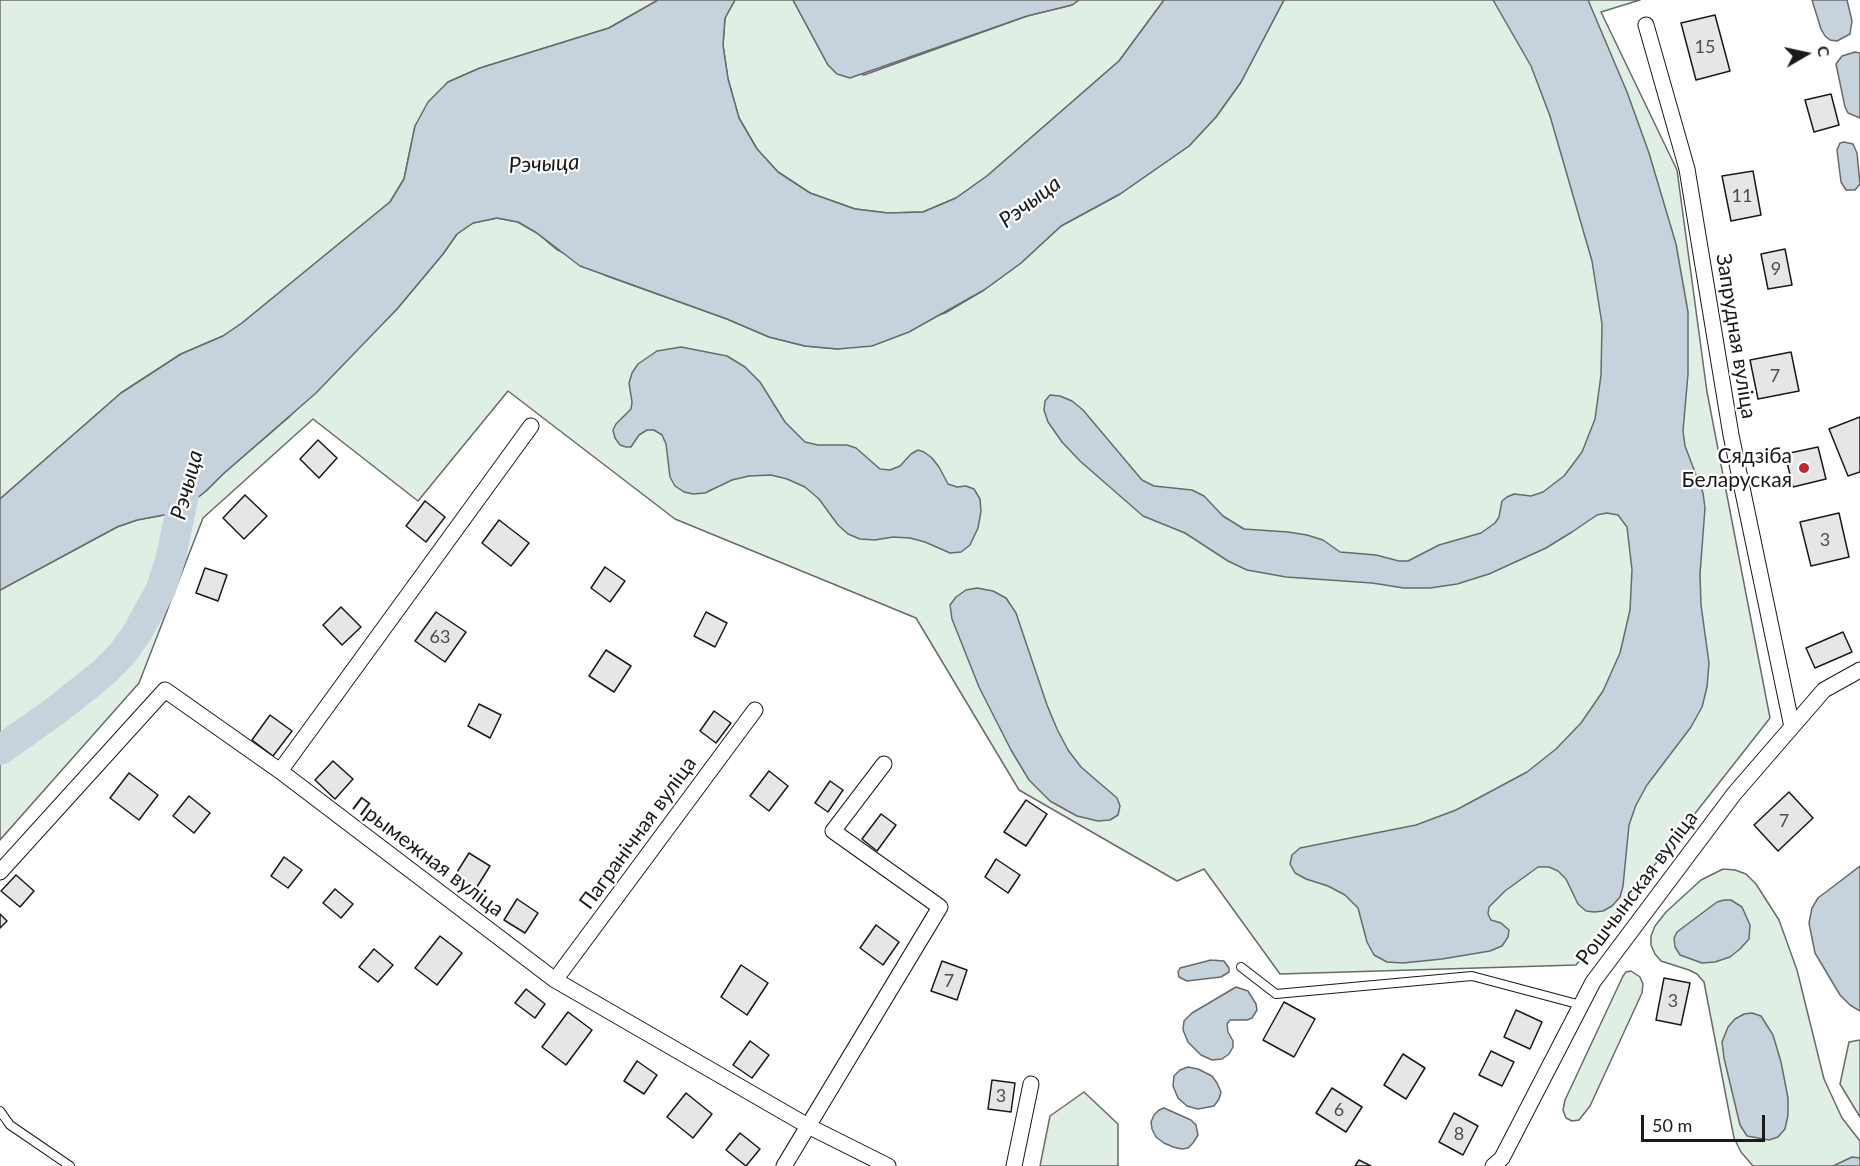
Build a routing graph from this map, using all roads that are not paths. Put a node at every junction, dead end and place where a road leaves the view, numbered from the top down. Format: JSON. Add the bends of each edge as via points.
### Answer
{"nodes":[{"id":1,"x":1646,"y":25,"type":"dead end"},
{"id":2,"x":531,"y":426,"type":"dead end"},
{"id":3,"x":1860,"y":670,"type":"edge"},
{"id":4,"x":755,"y":710,"type":"dead end"},
{"id":5,"x":1792,"y":727,"type":"junction"},
{"id":6,"x":884,"y":764,"type":"dead end"},
{"id":7,"x":280,"y":771,"type":"junction"},
{"id":8,"x":0,"y":872,"type":"edge"},
{"id":9,"x":1241,"y":967,"type":"dead end"},
{"id":10,"x":555,"y":980,"type":"junction"},
{"id":11,"x":1581,"y":1005,"type":"junction"},
{"id":12,"x":1031,"y":1084,"type":"dead end"},
{"id":13,"x":0,"y":1111,"type":"edge"},
{"id":14,"x":808,"y":1126,"type":"junction"},
{"id":15,"x":70,"y":1166,"type":"edge"},
{"id":16,"x":784,"y":1166,"type":"edge"},
{"id":17,"x":888,"y":1166,"type":"edge"},
{"id":18,"x":1014,"y":1166,"type":"edge"},
{"id":19,"x":1493,"y":1166,"type":"edge"}],
"edges":[{"from":1,"to":5,"type":"street","name":"Запрудная вуліца","via":[[1687,169],[1731,435]]},
{"from":2,"to":7,"type":"street"},
{"from":3,"to":5,"type":"street","name":"Рошчынская вуліца","via":[[1824,690]]},
{"from":4,"to":10,"type":"street","name":"Пагранічная вуліца"},
{"from":5,"to":11,"type":"street","name":"Рошчынская вуліца","via":[[1734,794],[1593,982]]},
{"from":6,"to":14,"type":"street","via":[[832,831],[940,907]]},
{"from":7,"to":8,"type":"street","name":"Прымежная вуліца","via":[[165,690]]},
{"from":7,"to":10,"type":"street","name":"Прымежная вуліца"},
{"from":9,"to":11,"type":"lane","via":[[1276,994],[1472,976]]},
{"from":10,"to":14,"type":"street","name":"Прымежная вуліца"},
{"from":11,"to":19,"type":"street","name":"Рошчынская вуліца","via":[[1502,1158]]},
{"from":12,"to":18,"type":"street"},
{"from":13,"to":15,"type":"lane","via":[[10,1125]]},
{"from":14,"to":16,"type":"street"},
{"from":14,"to":17,"type":"street","name":"Прымежная вуліца"}]}
